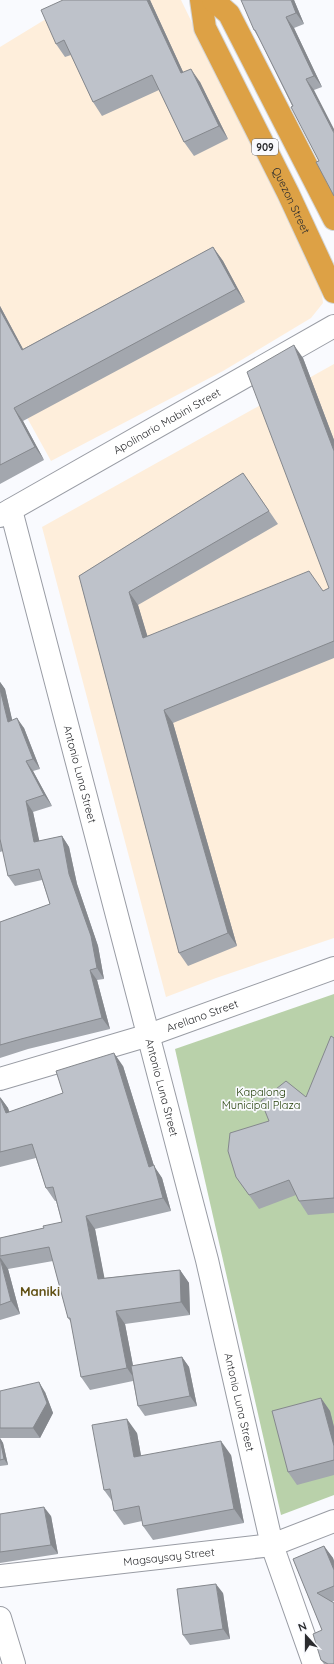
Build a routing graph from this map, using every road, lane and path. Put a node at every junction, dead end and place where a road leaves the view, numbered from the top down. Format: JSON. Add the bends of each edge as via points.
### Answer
{"nodes":[{"id":1,"x":201,"y":0,"type":"edge"},
{"id":2,"x":213,"y":0,"type":"edge"},
{"id":3,"x":334,"y":219,"type":"edge"},
{"id":4,"x":334,"y":292,"type":"edge"},
{"id":5,"x":334,"y":326,"type":"edge"},
{"id":6,"x":6,"y":513,"type":"edge"},
{"id":7,"x":334,"y":968,"type":"edge"},
{"id":8,"x":149,"y":1035,"type":"junction"},
{"id":9,"x":0,"y":1079,"type":"edge"},
{"id":10,"x":334,"y":1521,"type":"edge"},
{"id":11,"x":272,"y":1545,"type":"junction"},
{"id":12,"x":0,"y":1576,"type":"edge"},
{"id":13,"x":0,"y":1618,"type":"edge"},
{"id":14,"x":14,"y":1664,"type":"edge"},
{"id":15,"x":314,"y":1664,"type":"edge"}],
"edges":[{"from":1,"to":4,"type":"highway","name":"Quezon Street","number":"909","via":[[205,28],[288,193]]},
{"from":2,"to":3,"type":"highway","number":"909","via":[[229,14]]},
{"from":5,"to":6,"type":"street","name":"Apolinario Mabini Street"},
{"from":6,"to":8,"type":"street","name":"Antonio Luna Street"},
{"from":7,"to":8,"type":"street","name":"Arellano Street"},
{"from":8,"to":9,"type":"street","name":"Arellano Street"},
{"from":8,"to":11,"type":"street","name":"Antonio Luna Street","via":[[207,1260]]},
{"from":10,"to":11,"type":"street","name":"Magsaysay Street"},
{"from":11,"to":12,"type":"street","name":"Magsaysay Street"},
{"from":11,"to":15,"type":"street","name":"Antonio Luna Street"},
{"from":13,"to":14,"type":"street"}]}
